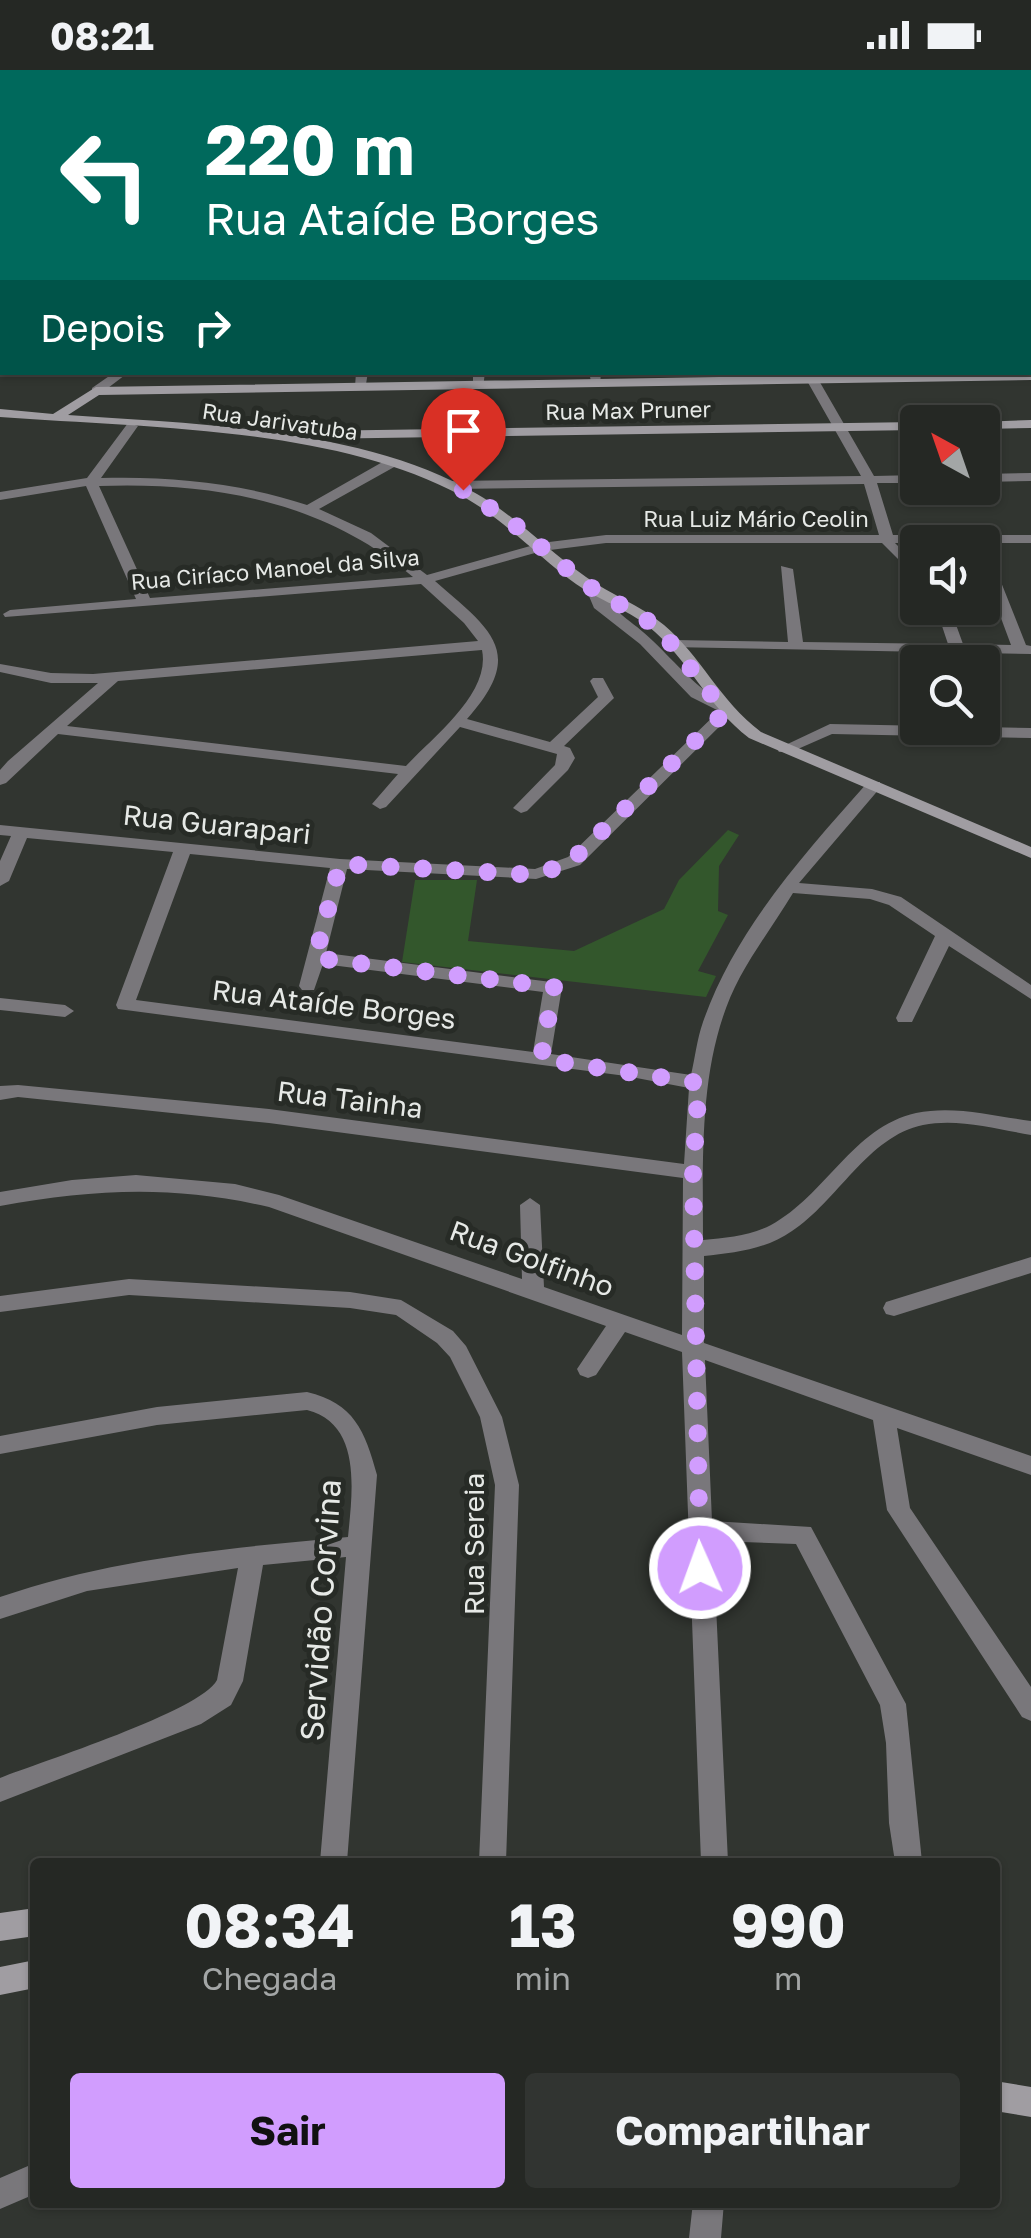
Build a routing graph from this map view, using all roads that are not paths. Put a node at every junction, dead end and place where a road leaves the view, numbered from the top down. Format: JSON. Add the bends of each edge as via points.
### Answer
{"nodes":[{"id":1,"x":118,"y":375,"type":"edge"},
{"id":2,"x":945,"y":375,"type":"edge"},
{"id":3,"x":808,"y":376,"type":"edge"},
{"id":4,"x":1031,"y":376,"type":"edge"},
{"id":5,"x":596,"y":378,"type":"edge"},
{"id":6,"x":479,"y":379,"type":"edge"},
{"id":7,"x":361,"y":380,"type":"edge"},
{"id":8,"x":96,"y":391,"type":"junction"},
{"id":9,"x":0,"y":414,"type":"edge"},
{"id":10,"x":56,"y":418,"type":"junction"},
{"id":11,"x":1031,"y":424,"type":"edge"},
{"id":12,"x":1000,"y":425,"type":"edge"},
{"id":13,"x":132,"y":426,"type":"junction"},
{"id":14,"x":900,"y":426,"type":"edge"},
{"id":15,"x":837,"y":427,"type":"junction"},
{"id":16,"x":280,"y":439,"type":"junction"},
{"id":17,"x":391,"y":463,"type":"junction"},
{"id":18,"x":1031,"y":477,"type":"edge"},
{"id":19,"x":900,"y":478,"type":"edge"},
{"id":20,"x":1000,"y":478,"type":"edge"},
{"id":21,"x":870,"y":479,"type":"junction"},
{"id":22,"x":91,"y":482,"type":"junction"},
{"id":23,"x":451,"y":485,"type":"junction"},
{"id":24,"x":0,"y":496,"type":"edge"},
{"id":25,"x":308,"y":510,"type":"junction"},
{"id":26,"x":885,"y":538,"type":"junction"},
{"id":27,"x":1031,"y":539,"type":"edge"},
{"id":28,"x":541,"y":547,"type":"junction"},
{"id":29,"x":900,"y":555,"type":"edge"},
{"id":30,"x":786,"y":569,"type":"dead end"},
{"id":31,"x":423,"y":580,"type":"junction"},
{"id":32,"x":592,"y":589,"type":"junction"},
{"id":33,"x":1000,"y":592,"type":"edge"},
{"id":34,"x":145,"y":603,"type":"junction"},
{"id":35,"x":10,"y":614,"type":"dead end"},
{"id":36,"x":488,"y":644,"type":"junction"},
{"id":37,"x":674,"y":644,"type":"junction"},
{"id":38,"x":796,"y":646,"type":"junction"},
{"id":39,"x":900,"y":648,"type":"edge"},
{"id":40,"x":1000,"y":650,"type":"edge"},
{"id":41,"x":1026,"y":650,"type":"edge"},
{"id":42,"x":0,"y":668,"type":"edge"},
{"id":43,"x":113,"y":678,"type":"junction"},
{"id":44,"x":598,"y":680,"type":"dead end"},
{"id":45,"x":722,"y":710,"type":"junction"},
{"id":46,"x":456,"y":721,"type":"junction"},
{"id":47,"x":54,"y":729,"type":"junction"},
{"id":48,"x":1031,"y":733,"type":"edge"},
{"id":49,"x":555,"y":746,"type":"junction"},
{"id":50,"x":785,"y":749,"type":"junction"},
{"id":51,"x":410,"y":771,"type":"junction"},
{"id":52,"x":0,"y":780,"type":"edge"},
{"id":53,"x":874,"y":785,"type":"junction"},
{"id":54,"x":380,"y":804,"type":"dead end"},
{"id":55,"x":521,"y":808,"type":"dead end"},
{"id":56,"x":0,"y":830,"type":"edge"},
{"id":57,"x":21,"y":832,"type":"junction"},
{"id":58,"x":183,"y":850,"type":"junction"},
{"id":59,"x":1031,"y":853,"type":"edge"},
{"id":60,"x":340,"y":864,"type":"junction"},
{"id":61,"x":0,"y":881,"type":"edge"},
{"id":62,"x":787,"y":888,"type":"junction"},
{"id":63,"x":946,"y":933,"type":"junction"},
{"id":64,"x":315,"y":958,"type":"junction"},
{"id":65,"x":308,"y":986,"type":"dead end"},
{"id":66,"x":1031,"y":993,"type":"edge"},
{"id":67,"x":0,"y":1004,"type":"edge"},
{"id":68,"x":65,"y":1011,"type":"dead end"},
{"id":69,"x":905,"y":1018,"type":"dead end"},
{"id":70,"x":541,"y":1059,"type":"junction"},
{"id":71,"x":699,"y":1083,"type":"junction"},
{"id":72,"x":0,"y":1093,"type":"edge"},
{"id":73,"x":1031,"y":1128,"type":"edge"},
{"id":74,"x":693,"y":1172,"type":"junction"},
{"id":75,"x":0,"y":1199,"type":"edge"},
{"id":76,"x":530,"y":1206,"type":"dead end"},
{"id":77,"x":694,"y":1249,"type":"junction"},
{"id":78,"x":1031,"y":1265,"type":"edge"},
{"id":79,"x":533,"y":1290,"type":"junction"},
{"id":80,"x":0,"y":1304,"type":"edge"},
{"id":81,"x":894,"y":1308,"type":"dead end"},
{"id":82,"x":620,"y":1322,"type":"junction"},
{"id":83,"x":693,"y":1348,"type":"junction"},
{"id":84,"x":588,"y":1369,"type":"dead end"},
{"id":85,"x":884,"y":1414,"type":"junction"},
{"id":86,"x":0,"y":1445,"type":"edge"},
{"id":87,"x":1031,"y":1466,"type":"edge"},
{"id":88,"x":698,"y":1530,"type":"junction"},
{"id":89,"x":360,"y":1546,"type":"junction"},
{"id":90,"x":252,"y":1557,"type":"junction"},
{"id":91,"x":0,"y":1608,"type":"edge"},
{"id":92,"x":1031,"y":1708,"type":"edge"},
{"id":93,"x":0,"y":1790,"type":"edge"},
{"id":94,"x":334,"y":1858,"type":"edge"},
{"id":95,"x":493,"y":1858,"type":"edge"},
{"id":96,"x":714,"y":1858,"type":"edge"},
{"id":97,"x":909,"y":1858,"type":"edge"},
{"id":98,"x":30,"y":1923,"type":"edge"},
{"id":99,"x":0,"y":1927,"type":"edge"},
{"id":100,"x":30,"y":1975,"type":"edge"},
{"id":101,"x":0,"y":1980,"type":"edge"},
{"id":102,"x":1000,"y":2097,"type":"edge"},
{"id":103,"x":1031,"y":2102,"type":"edge"},
{"id":104,"x":30,"y":2180,"type":"edge"},
{"id":105,"x":0,"y":2194,"type":"edge"},
{"id":106,"x":708,"y":2208,"type":"edge"},
{"id":107,"x":706,"y":2238,"type":"edge"}],
"edges":[{"from":1,"to":8,"type":"street"},
{"from":2,"to":3,"type":"street"},
{"from":2,"to":4,"type":"street"},
{"from":3,"to":5,"type":"street"},
{"from":3,"to":15,"type":"street"},
{"from":5,"to":6,"type":"street"},
{"from":6,"to":7,"type":"street"},
{"from":7,"to":8,"type":"street"},
{"from":8,"to":10,"type":"street"},
{"from":9,"to":10,"type":"street","name":"Rua Jarivatuba"},
{"from":10,"to":13,"type":"street","name":"Rua Jarivatuba"},
{"from":11,"to":12,"type":"street"},
{"from":13,"to":16,"type":"street","name":"Rua Jarivatuba"},
{"from":13,"to":22,"type":"street"},
{"from":14,"to":15,"type":"street","name":"Rua Max Pruner"},
{"from":15,"to":16,"type":"street","name":"Rua Max Pruner"},
{"from":15,"to":21,"type":"street"},
{"from":16,"to":17,"type":"street","name":"Rua Jarivatuba"},
{"from":17,"to":23,"type":"street","name":"Rua Jarivatuba"},
{"from":17,"to":25,"type":"street"},
{"from":18,"to":20,"type":"street"},
{"from":19,"to":21,"type":"street"},
{"from":21,"to":23,"type":"street"},
{"from":21,"to":26,"type":"street"},
{"from":22,"to":24,"type":"street"},
{"from":22,"to":25,"type":"street","via":[[210,488]]},
{"from":22,"to":34,"type":"street"},
{"from":23,"to":28,"type":"street","name":"Rua Jarivatuba"},
{"from":25,"to":31,"type":"street","via":[[364,534]]},
{"from":26,"to":27,"type":"street","name":"Rua Luiz Mário Ceolin"},
{"from":26,"to":28,"type":"street","name":"Rua Luiz Mário Ceolin","via":[[632,538]]},
{"from":26,"to":29,"type":"street"},
{"from":28,"to":31,"type":"street","name":"Rua Ciríaco Manoel da Silva"},
{"from":28,"to":32,"type":"street","name":"Rua Jarivatuba"},
{"from":30,"to":38,"type":"street"},
{"from":31,"to":34,"type":"street","name":"Rua Ciríaco Manoel da Silva"},
{"from":31,"to":36,"type":"street","via":[[470,619]]},
{"from":32,"to":37,"type":"street","name":"Rua Jarivatuba","via":[[648,619]]},
{"from":32,"to":45,"type":"street","via":[[598,605]]},
{"from":33,"to":41,"type":"street"},
{"from":34,"to":35,"type":"street","name":"Rua Ciríaco Manoel da Silva"},
{"from":36,"to":43,"type":"street"},
{"from":36,"to":46,"type":"street","via":[[490,680]]},
{"from":37,"to":38,"type":"street"},
{"from":37,"to":45,"type":"street","name":"Rua Jarivatuba"},
{"from":38,"to":39,"type":"street"},
{"from":40,"to":41,"type":"street"},
{"from":42,"to":43,"type":"street","via":[[50,678]]},
{"from":43,"to":47,"type":"street"},
{"from":44,"to":49,"type":"street","via":[[606,698]]},
{"from":45,"to":50,"type":"street","name":"Rua Jarivatuba"},
{"from":45,"to":60,"type":"street","name":"Rua Guarapari","via":[[565,867],[522,874]]},
{"from":46,"to":49,"type":"street"},
{"from":46,"to":51,"type":"street"},
{"from":47,"to":51,"type":"street"},
{"from":47,"to":52,"type":"street"},
{"from":48,"to":50,"type":"street","via":[[830,730]]},
{"from":49,"to":55,"type":"street","via":[[567,755],[565,762]]},
{"from":50,"to":53,"type":"street","name":"Rua Jarivatuba"},
{"from":51,"to":54,"type":"street"},
{"from":53,"to":59,"type":"street","name":"Rua Jarivatuba"},
{"from":53,"to":62,"type":"street"},
{"from":56,"to":57,"type":"street","name":"Rua Guarapari"},
{"from":57,"to":58,"type":"street","name":"Rua Guarapari"},
{"from":57,"to":61,"type":"street"},
{"from":58,"to":60,"type":"street","name":"Rua Guarapari"},
{"from":58,"to":70,"type":"street","name":"Rua Ataíde Borges","via":[[125,1005]]},
{"from":60,"to":64,"type":"street"},
{"from":62,"to":63,"type":"street","via":[[883,896]]},
{"from":62,"to":71,"type":"street","via":[[716,1008]]},
{"from":63,"to":66,"type":"street"},
{"from":63,"to":69,"type":"street"},
{"from":64,"to":65,"type":"street"},
{"from":64,"to":70,"type":"street","via":[[554,987]]},
{"from":67,"to":68,"type":"street"},
{"from":70,"to":71,"type":"street","name":"Rua Ataíde Borges"},
{"from":71,"to":74,"type":"street"},
{"from":72,"to":74,"type":"street","name":"Rua Tainha","via":[[269,1116]]},
{"from":73,"to":77,"type":"street","via":[[913,1120],[884,1136],[784,1227],[750,1241]]},
{"from":74,"to":77,"type":"street"},
{"from":75,"to":79,"type":"street","name":"Rua Golfinho","via":[[112,1180],[200,1184],[308,1210]]},
{"from":76,"to":79,"type":"street"},
{"from":77,"to":83,"type":"street"},
{"from":78,"to":81,"type":"street"},
{"from":79,"to":82,"type":"street","name":"Rua Golfinho"},
{"from":80,"to":95,"type":"street","name":"Rua Sereia","via":[[130,1287],[350,1300],[401,1308],[445,1337],[490,1417],[506,1485]]},
{"from":82,"to":83,"type":"street","name":"Rua Golfinho"},
{"from":82,"to":84,"type":"street"},
{"from":83,"to":85,"type":"street","name":"Rua Golfinho"},
{"from":83,"to":88,"type":"street"},
{"from":85,"to":87,"type":"street","name":"Rua Golfinho"},
{"from":85,"to":92,"type":"street","via":[[899,1510]]},
{"from":86,"to":89,"type":"street","name":"Servidão Corvina","via":[[157,1416],[322,1403],[351,1430],[359,1450],[365,1475]]},
{"from":88,"to":96,"type":"street"},
{"from":88,"to":97,"type":"street","via":[[802,1534],[894,1704]]},
{"from":89,"to":90,"type":"street"},
{"from":89,"to":94,"type":"street","name":"Servidão Corvina"},
{"from":90,"to":91,"type":"street","via":[[74,1584]]},
{"from":90,"to":93,"type":"street","via":[[222,1697],[192,1716]]},
{"from":98,"to":99,"type":"street"},
{"from":100,"to":101,"type":"street"},
{"from":102,"to":103,"type":"street"},
{"from":104,"to":105,"type":"street"},
{"from":106,"to":107,"type":"street"}]}
